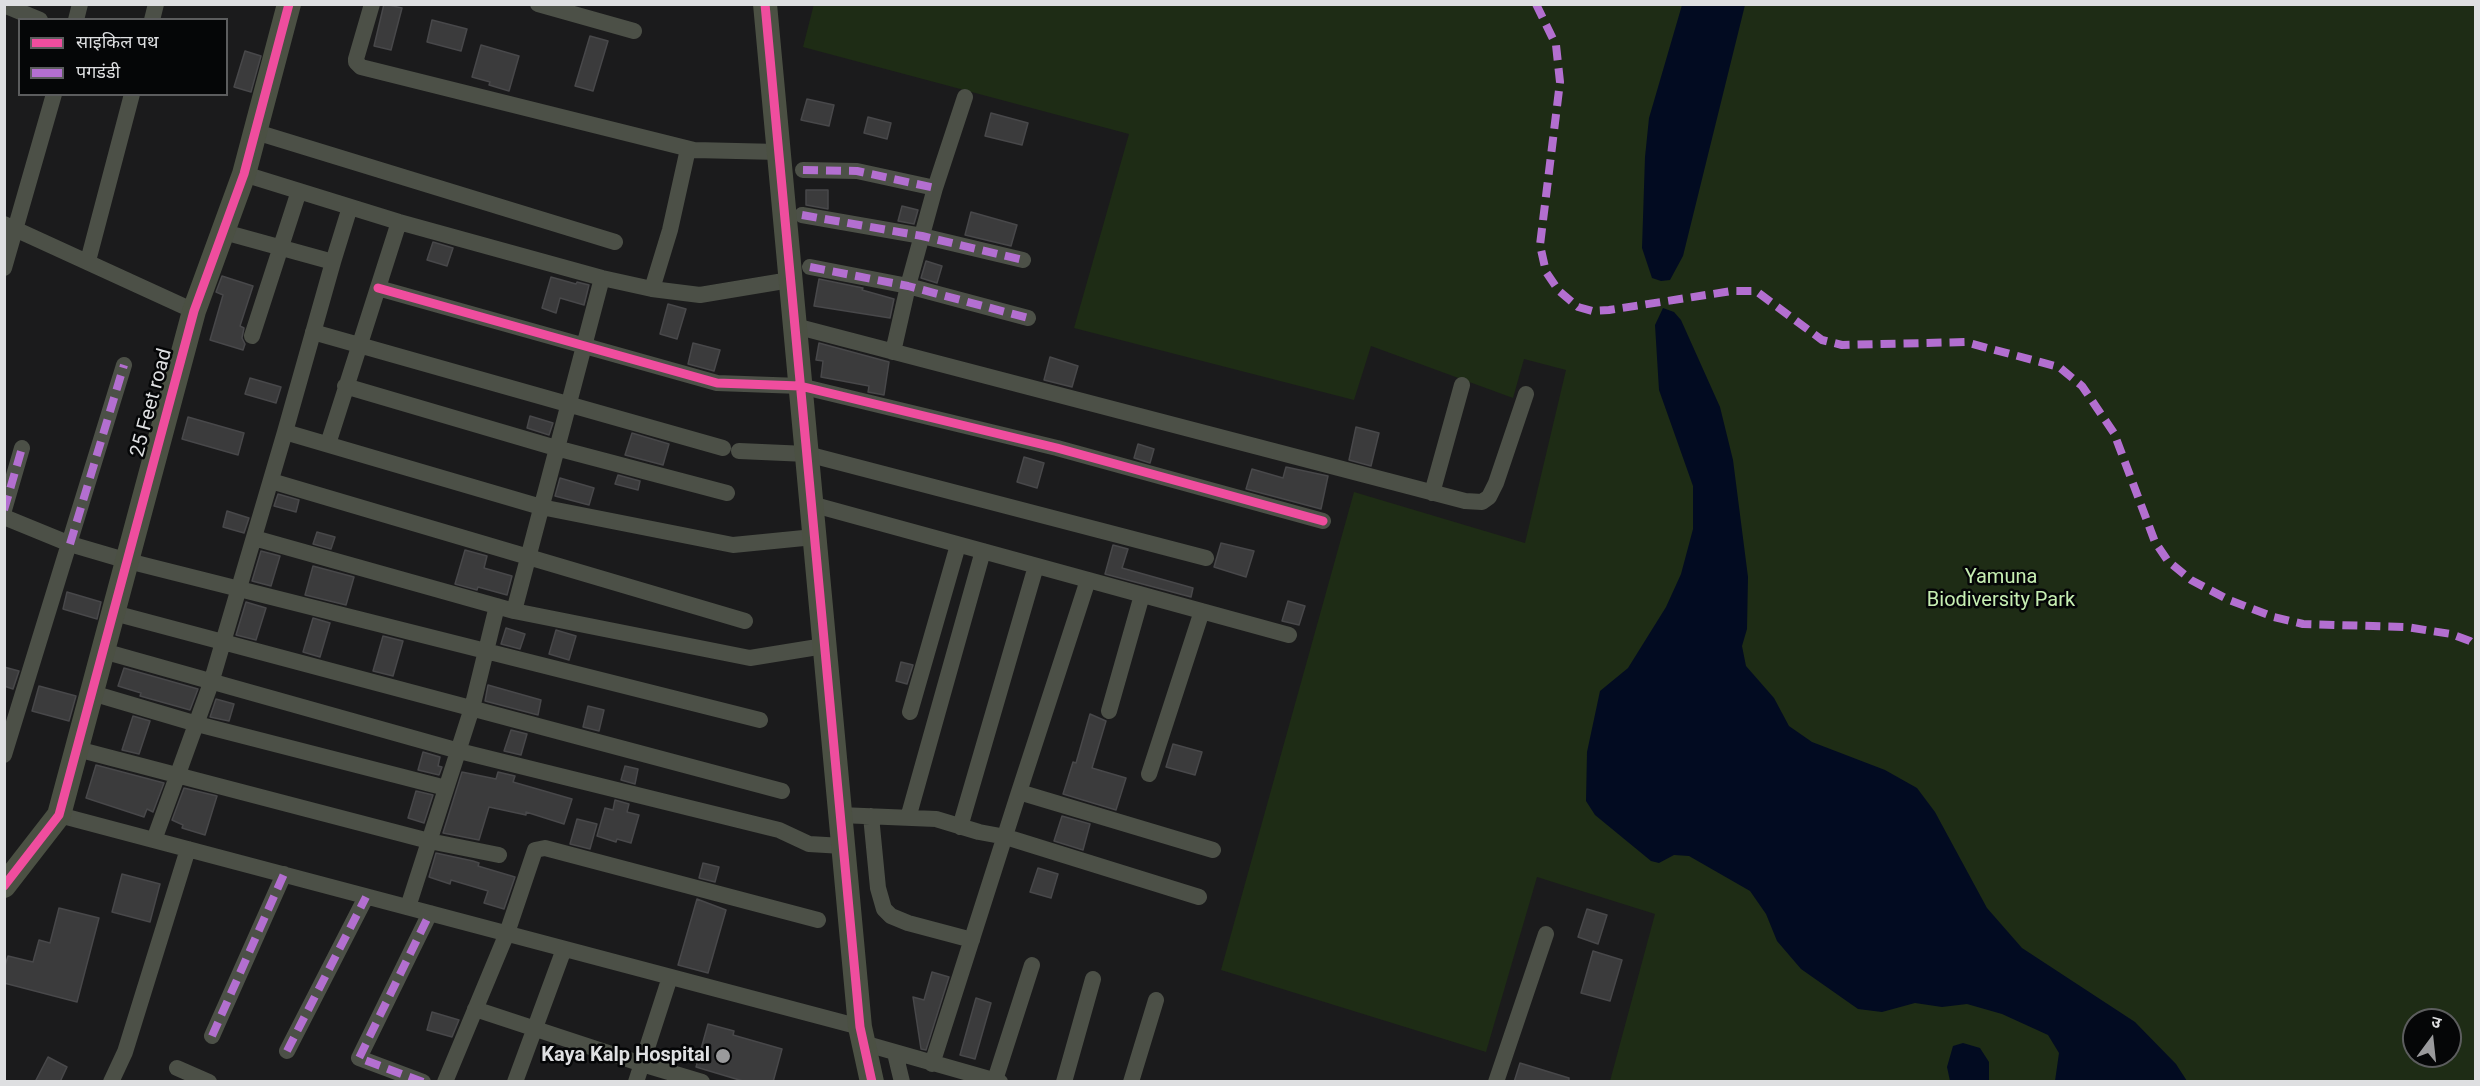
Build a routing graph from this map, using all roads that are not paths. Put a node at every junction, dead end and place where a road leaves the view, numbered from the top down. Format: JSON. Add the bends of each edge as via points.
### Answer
{"nodes":[{"id":1,"x":289,"y":4,"type":"edge"},
{"id":2,"x":372,"y":4,"type":"edge"},
{"id":3,"x":538,"y":4,"type":"edge"},
{"id":4,"x":765,"y":4,"type":"edge"},
{"id":5,"x":4,"y":5,"type":"edge"},
{"id":6,"x":35,"y":18,"type":"edge"},
{"id":7,"x":634,"y":31,"type":"dead end"},
{"id":8,"x":53,"y":96,"type":"edge"},
{"id":9,"x":131,"y":96,"type":"edge"},
{"id":10,"x":965,"y":97,"type":"dead end"},
{"id":11,"x":256,"y":132,"type":"junction"},
{"id":12,"x":696,"y":150,"type":"junction"},
{"id":13,"x":779,"y":152,"type":"junction"},
{"id":14,"x":803,"y":170,"type":"dead end"},
{"id":15,"x":244,"y":174,"type":"junction"},
{"id":16,"x":935,"y":188,"type":"junction"},
{"id":17,"x":299,"y":191,"type":"junction"},
{"id":18,"x":350,"y":207,"type":"junction"},
{"id":19,"x":802,"y":215,"type":"dead end"},
{"id":20,"x":399,"y":222,"type":"junction"},
{"id":21,"x":10,"y":226,"type":"edge"},
{"id":22,"x":224,"y":232,"type":"junction"},
{"id":23,"x":922,"y":236,"type":"junction"},
{"id":24,"x":615,"y":242,"type":"dead end"},
{"id":25,"x":282,"y":248,"type":"junction"},
{"id":26,"x":1023,"y":260,"type":"dead end"},
{"id":27,"x":88,"y":261,"type":"junction"},
{"id":28,"x":333,"y":262,"type":"junction"},
{"id":29,"x":810,"y":267,"type":"dead end"},
{"id":30,"x":4,"y":268,"type":"edge"},
{"id":31,"x":602,"y":279,"type":"junction"},
{"id":32,"x":790,"y":280,"type":"junction"},
{"id":33,"x":908,"y":286,"type":"junction"},
{"id":34,"x":378,"y":288,"type":"junction"},
{"id":35,"x":652,"y":289,"type":"junction"},
{"id":36,"x":194,"y":311,"type":"junction"},
{"id":37,"x":1028,"y":318,"type":"dead end"},
{"id":38,"x":795,"y":326,"type":"junction"},
{"id":39,"x":313,"y":332,"type":"junction"},
{"id":40,"x":252,"y":336,"type":"dead end"},
{"id":41,"x":357,"y":346,"type":"junction"},
{"id":42,"x":584,"y":346,"type":"junction"},
{"id":43,"x":893,"y":352,"type":"junction"},
{"id":44,"x":124,"y":365,"type":"dead end"},
{"id":45,"x":1462,"y":385,"type":"dead end"},
{"id":46,"x":345,"y":386,"type":"junction"},
{"id":47,"x":800,"y":386,"type":"junction"},
{"id":48,"x":1526,"y":394,"type":"dead end"},
{"id":49,"x":568,"y":405,"type":"junction"},
{"id":50,"x":285,"y":432,"type":"junction"},
{"id":51,"x":328,"y":444,"type":"junction"},
{"id":52,"x":22,"y":448,"type":"dead end"},
{"id":53,"x":556,"y":448,"type":"junction"},
{"id":54,"x":807,"y":454,"type":"junction"},
{"id":55,"x":271,"y":481,"type":"junction"},
{"id":56,"x":727,"y":493,"type":"dead end"},
{"id":57,"x":1432,"y":493,"type":"junction"},
{"id":58,"x":811,"y":504,"type":"junction"},
{"id":59,"x":541,"y":507,"type":"junction"},
{"id":60,"x":4,"y":510,"type":"edge"},
{"id":61,"x":4,"y":518,"type":"edge"},
{"id":62,"x":1323,"y":521,"type":"dead end"},
{"id":63,"x":814,"y":537,"type":"junction"},
{"id":64,"x":254,"y":538,"type":"junction"},
{"id":65,"x":70,"y":544,"type":"junction"},
{"id":66,"x":958,"y":545,"type":"junction"},
{"id":67,"x":983,"y":551,"type":"junction"},
{"id":68,"x":528,"y":557,"type":"junction"},
{"id":69,"x":1206,"y":558,"type":"dead end"},
{"id":70,"x":128,"y":561,"type":"junction"},
{"id":71,"x":1036,"y":566,"type":"junction"},
{"id":72,"x":1088,"y":580,"type":"junction"},
{"id":73,"x":239,"y":589,"type":"junction"},
{"id":74,"x":1142,"y":595,"type":"junction"},
{"id":75,"x":497,"y":606,"type":"junction"},
{"id":76,"x":514,"y":610,"type":"junction"},
{"id":77,"x":1202,"y":611,"type":"junction"},
{"id":78,"x":114,"y":613,"type":"junction"},
{"id":79,"x":745,"y":621,"type":"dead end"},
{"id":80,"x":1289,"y":635,"type":"dead end"},
{"id":81,"x":223,"y":642,"type":"junction"},
{"id":82,"x":824,"y":646,"type":"junction"},
{"id":83,"x":103,"y":651,"type":"junction"},
{"id":84,"x":485,"y":651,"type":"junction"},
{"id":85,"x":211,"y":683,"type":"junction"},
{"id":86,"x":92,"y":693,"type":"junction"},
{"id":87,"x":472,"y":708,"type":"junction"},
{"id":88,"x":1109,"y":711,"type":"dead end"},
{"id":89,"x":910,"y":712,"type":"dead end"},
{"id":90,"x":760,"y":720,"type":"dead end"},
{"id":91,"x":197,"y":724,"type":"junction"},
{"id":92,"x":76,"y":749,"type":"junction"},
{"id":93,"x":459,"y":751,"type":"junction"},
{"id":94,"x":4,"y":755,"type":"edge"},
{"id":95,"x":1149,"y":774,"type":"dead end"},
{"id":96,"x":177,"y":776,"type":"junction"},
{"id":97,"x":446,"y":788,"type":"junction"},
{"id":98,"x":782,"y":791,"type":"dead end"},
{"id":99,"x":1019,"y":792,"type":"junction"},
{"id":100,"x":840,"y":814,"type":"junction"},
{"id":101,"x":59,"y":815,"type":"junction"},
{"id":102,"x":871,"y":816,"type":"junction"},
{"id":103,"x":908,"y":818,"type":"junction"},
{"id":104,"x":960,"y":827,"type":"junction"},
{"id":105,"x":1006,"y":837,"type":"junction"},
{"id":106,"x":154,"y":840,"type":"junction"},
{"id":107,"x":429,"y":841,"type":"junction"},
{"id":108,"x":843,"y":846,"type":"junction"},
{"id":109,"x":188,"y":849,"type":"junction"},
{"id":110,"x":1213,"y":850,"type":"dead end"},
{"id":111,"x":499,"y":855,"type":"dead end"},
{"id":112,"x":284,"y":874,"type":"junction"},
{"id":113,"x":7,"y":876,"type":"edge"},
{"id":114,"x":366,"y":897,"type":"junction"},
{"id":115,"x":1199,"y":897,"type":"dead end"},
{"id":116,"x":408,"y":907,"type":"junction"},
{"id":117,"x":430,"y":913,"type":"junction"},
{"id":118,"x":818,"y":920,"type":"dead end"},
{"id":119,"x":507,"y":933,"type":"junction"},
{"id":120,"x":1546,"y":934,"type":"dead end"},
{"id":121,"x":972,"y":940,"type":"junction"},
{"id":122,"x":564,"y":949,"type":"junction"},
{"id":123,"x":1032,"y":965,"type":"dead end"},
{"id":124,"x":670,"y":977,"type":"junction"},
{"id":125,"x":1094,"y":979,"type":"dead end"},
{"id":126,"x":1156,"y":1000,"type":"dead end"},
{"id":127,"x":475,"y":1009,"type":"junction"},
{"id":128,"x":535,"y":1029,"type":"junction"},
{"id":129,"x":862,"y":1035,"type":"junction"},
{"id":130,"x":212,"y":1036,"type":"dead end"},
{"id":131,"x":288,"y":1051,"type":"dead end"},
{"id":132,"x":895,"y":1053,"type":"junction"},
{"id":133,"x":642,"y":1064,"type":"junction"},
{"id":134,"x":932,"y":1064,"type":"junction"},
{"id":135,"x":177,"y":1068,"type":"dead end"},
{"id":136,"x":997,"y":1081,"type":"edge"},
{"id":137,"x":111,"y":1082,"type":"edge"},
{"id":138,"x":209,"y":1082,"type":"edge"},
{"id":139,"x":423,"y":1082,"type":"edge"},
{"id":140,"x":445,"y":1082,"type":"edge"},
{"id":141,"x":515,"y":1082,"type":"edge"},
{"id":142,"x":636,"y":1082,"type":"edge"},
{"id":143,"x":702,"y":1082,"type":"edge"},
{"id":144,"x":872,"y":1082,"type":"edge"},
{"id":145,"x":902,"y":1082,"type":"edge"},
{"id":146,"x":1064,"y":1082,"type":"edge"},
{"id":147,"x":1131,"y":1082,"type":"edge"},
{"id":148,"x":1496,"y":1082,"type":"edge"}],
"edges":[{"from":1,"to":11,"type":"street","name":"25 Feet road"},
{"from":2,"to":12,"type":"street","via":[[356,59],[361,67]]},
{"from":3,"to":7,"type":"street"},
{"from":4,"to":13,"type":"street"},
{"from":5,"to":6,"type":"street"},
{"from":8,"to":21,"type":"street"},
{"from":9,"to":27,"type":"street"},
{"from":10,"to":16,"type":"street"},
{"from":11,"to":15,"type":"street","name":"25 Feet road"},
{"from":11,"to":24,"type":"street"},
{"from":12,"to":13,"type":"street"},
{"from":12,"to":35,"type":"street"},
{"from":13,"to":32,"type":"street"},
{"from":14,"to":16,"type":"street","via":[[857,171]]},
{"from":15,"to":17,"type":"street"},
{"from":15,"to":22,"type":"street","name":"25 Feet road"},
{"from":16,"to":23,"type":"street"},
{"from":17,"to":18,"type":"street"},
{"from":17,"to":25,"type":"street"},
{"from":18,"to":20,"type":"street"},
{"from":18,"to":28,"type":"street"},
{"from":19,"to":23,"type":"street"},
{"from":20,"to":31,"type":"street"},
{"from":20,"to":34,"type":"street"},
{"from":21,"to":27,"type":"street"},
{"from":21,"to":30,"type":"street"},
{"from":22,"to":25,"type":"street"},
{"from":22,"to":36,"type":"street","name":"25 Feet road"},
{"from":23,"to":26,"type":"street"},
{"from":23,"to":33,"type":"street"},
{"from":25,"to":28,"type":"street"},
{"from":25,"to":40,"type":"street"},
{"from":27,"to":36,"type":"street"},
{"from":28,"to":39,"type":"street"},
{"from":29,"to":33,"type":"street"},
{"from":31,"to":35,"type":"street"},
{"from":31,"to":42,"type":"street"},
{"from":32,"to":35,"type":"street","via":[[708,293]]},
{"from":32,"to":38,"type":"street"},
{"from":33,"to":37,"type":"street"},
{"from":33,"to":43,"type":"street"},
{"from":34,"to":41,"type":"street"},
{"from":34,"to":42,"type":"street"},
{"from":36,"to":70,"type":"street","name":"25 Feet road"},
{"from":38,"to":43,"type":"street"},
{"from":38,"to":47,"type":"street"},
{"from":39,"to":41,"type":"street"},
{"from":39,"to":50,"type":"street"},
{"from":41,"to":46,"type":"street"},
{"from":41,"to":49,"type":"street"},
{"from":42,"to":47,"type":"street","via":[[720,384]]},
{"from":42,"to":49,"type":"street"},
{"from":43,"to":57,"type":"street"},
{"from":44,"to":65,"type":"street"},
{"from":45,"to":57,"type":"street"},
{"from":46,"to":51,"type":"street"},
{"from":46,"to":53,"type":"street"},
{"from":47,"to":54,"type":"street"},
{"from":47,"to":62,"type":"street","via":[[1057,448]]},
{"from":48,"to":57,"type":"street","via":[[1489,497],[1482,502],[1465,501]]},
{"from":49,"to":53,"type":"street"},
{"from":49,"to":54,"type":"street","via":[[731,450]]},
{"from":50,"to":51,"type":"street"},
{"from":50,"to":55,"type":"street"},
{"from":51,"to":59,"type":"street"},
{"from":52,"to":60,"type":"street"},
{"from":53,"to":56,"type":"street"},
{"from":53,"to":59,"type":"street"},
{"from":54,"to":58,"type":"street"},
{"from":54,"to":69,"type":"street"},
{"from":55,"to":64,"type":"street"},
{"from":55,"to":68,"type":"street"},
{"from":58,"to":63,"type":"street"},
{"from":58,"to":66,"type":"street"},
{"from":59,"to":63,"type":"street","via":[[737,545]]},
{"from":59,"to":68,"type":"street"},
{"from":61,"to":65,"type":"street"},
{"from":63,"to":82,"type":"street"},
{"from":64,"to":73,"type":"street"},
{"from":64,"to":75,"type":"street"},
{"from":65,"to":70,"type":"street"},
{"from":65,"to":94,"type":"street"},
{"from":66,"to":67,"type":"street"},
{"from":66,"to":89,"type":"street"},
{"from":67,"to":71,"type":"street"},
{"from":67,"to":103,"type":"street"},
{"from":68,"to":76,"type":"street"},
{"from":68,"to":79,"type":"street"},
{"from":70,"to":73,"type":"street"},
{"from":70,"to":78,"type":"street","name":"25 Feet road"},
{"from":71,"to":72,"type":"street"},
{"from":71,"to":104,"type":"street"},
{"from":72,"to":74,"type":"street"},
{"from":72,"to":99,"type":"street"},
{"from":73,"to":81,"type":"street"},
{"from":73,"to":84,"type":"street"},
{"from":74,"to":77,"type":"street"},
{"from":74,"to":88,"type":"street"},
{"from":75,"to":76,"type":"street"},
{"from":75,"to":84,"type":"street"},
{"from":76,"to":82,"type":"street","via":[[754,658]]},
{"from":77,"to":80,"type":"street"},
{"from":77,"to":95,"type":"street"},
{"from":78,"to":81,"type":"street"},
{"from":78,"to":83,"type":"street","name":"25 Feet road"},
{"from":81,"to":85,"type":"street"},
{"from":81,"to":87,"type":"street"},
{"from":82,"to":100,"type":"street"},
{"from":83,"to":85,"type":"street"},
{"from":83,"to":86,"type":"street","name":"25 Feet road"},
{"from":84,"to":87,"type":"street"},
{"from":84,"to":90,"type":"street"},
{"from":85,"to":91,"type":"street"},
{"from":85,"to":93,"type":"street"},
{"from":86,"to":91,"type":"street"},
{"from":86,"to":92,"type":"street","name":"25 Feet road"},
{"from":87,"to":93,"type":"street"},
{"from":87,"to":98,"type":"street"},
{"from":91,"to":96,"type":"street"},
{"from":91,"to":97,"type":"street"},
{"from":92,"to":96,"type":"street"},
{"from":92,"to":101,"type":"street","name":"25 Feet road"},
{"from":93,"to":97,"type":"street"},
{"from":93,"to":108,"type":"street","via":[[779,830],[809,844]]},
{"from":96,"to":106,"type":"street"},
{"from":96,"to":107,"type":"street"},
{"from":97,"to":107,"type":"street"},
{"from":99,"to":105,"type":"street"},
{"from":99,"to":110,"type":"street"},
{"from":100,"to":102,"type":"street"},
{"from":100,"to":108,"type":"street"},
{"from":101,"to":106,"type":"street"},
{"from":101,"to":113,"type":"street"},
{"from":102,"to":103,"type":"street"},
{"from":102,"to":121,"type":"street","via":[[878,888],[884,909],[908,922]]},
{"from":103,"to":104,"type":"street","via":[[936,819]]},
{"from":104,"to":105,"type":"street"},
{"from":105,"to":115,"type":"street"},
{"from":105,"to":121,"type":"street"},
{"from":106,"to":109,"type":"street"},
{"from":107,"to":111,"type":"street"},
{"from":107,"to":116,"type":"street"},
{"from":108,"to":129,"type":"street"},
{"from":109,"to":112,"type":"street"},
{"from":109,"to":137,"type":"street","via":[[125,1052]]},
{"from":112,"to":114,"type":"street"},
{"from":112,"to":130,"type":"street"},
{"from":114,"to":116,"type":"street"},
{"from":114,"to":131,"type":"street"},
{"from":116,"to":117,"type":"street"},
{"from":117,"to":119,"type":"street"},
{"from":117,"to":139,"type":"street","via":[[359,1058]]},
{"from":118,"to":119,"type":"street","via":[[540,847],[531,854]]},
{"from":119,"to":122,"type":"street"},
{"from":119,"to":127,"type":"street"},
{"from":120,"to":148,"type":"street"},
{"from":121,"to":134,"type":"street"},
{"from":122,"to":124,"type":"street"},
{"from":122,"to":128,"type":"street"},
{"from":123,"to":136,"type":"street"},
{"from":124,"to":129,"type":"street"},
{"from":124,"to":133,"type":"street"},
{"from":125,"to":146,"type":"street"},
{"from":126,"to":147,"type":"street"},
{"from":127,"to":128,"type":"street"},
{"from":127,"to":140,"type":"street"},
{"from":128,"to":133,"type":"street"},
{"from":128,"to":141,"type":"street"},
{"from":129,"to":132,"type":"street"},
{"from":129,"to":144,"type":"street"},
{"from":132,"to":134,"type":"street"},
{"from":132,"to":145,"type":"street"},
{"from":133,"to":142,"type":"street"},
{"from":133,"to":143,"type":"street"},
{"from":134,"to":136,"type":"street"},
{"from":135,"to":138,"type":"street"}]}
